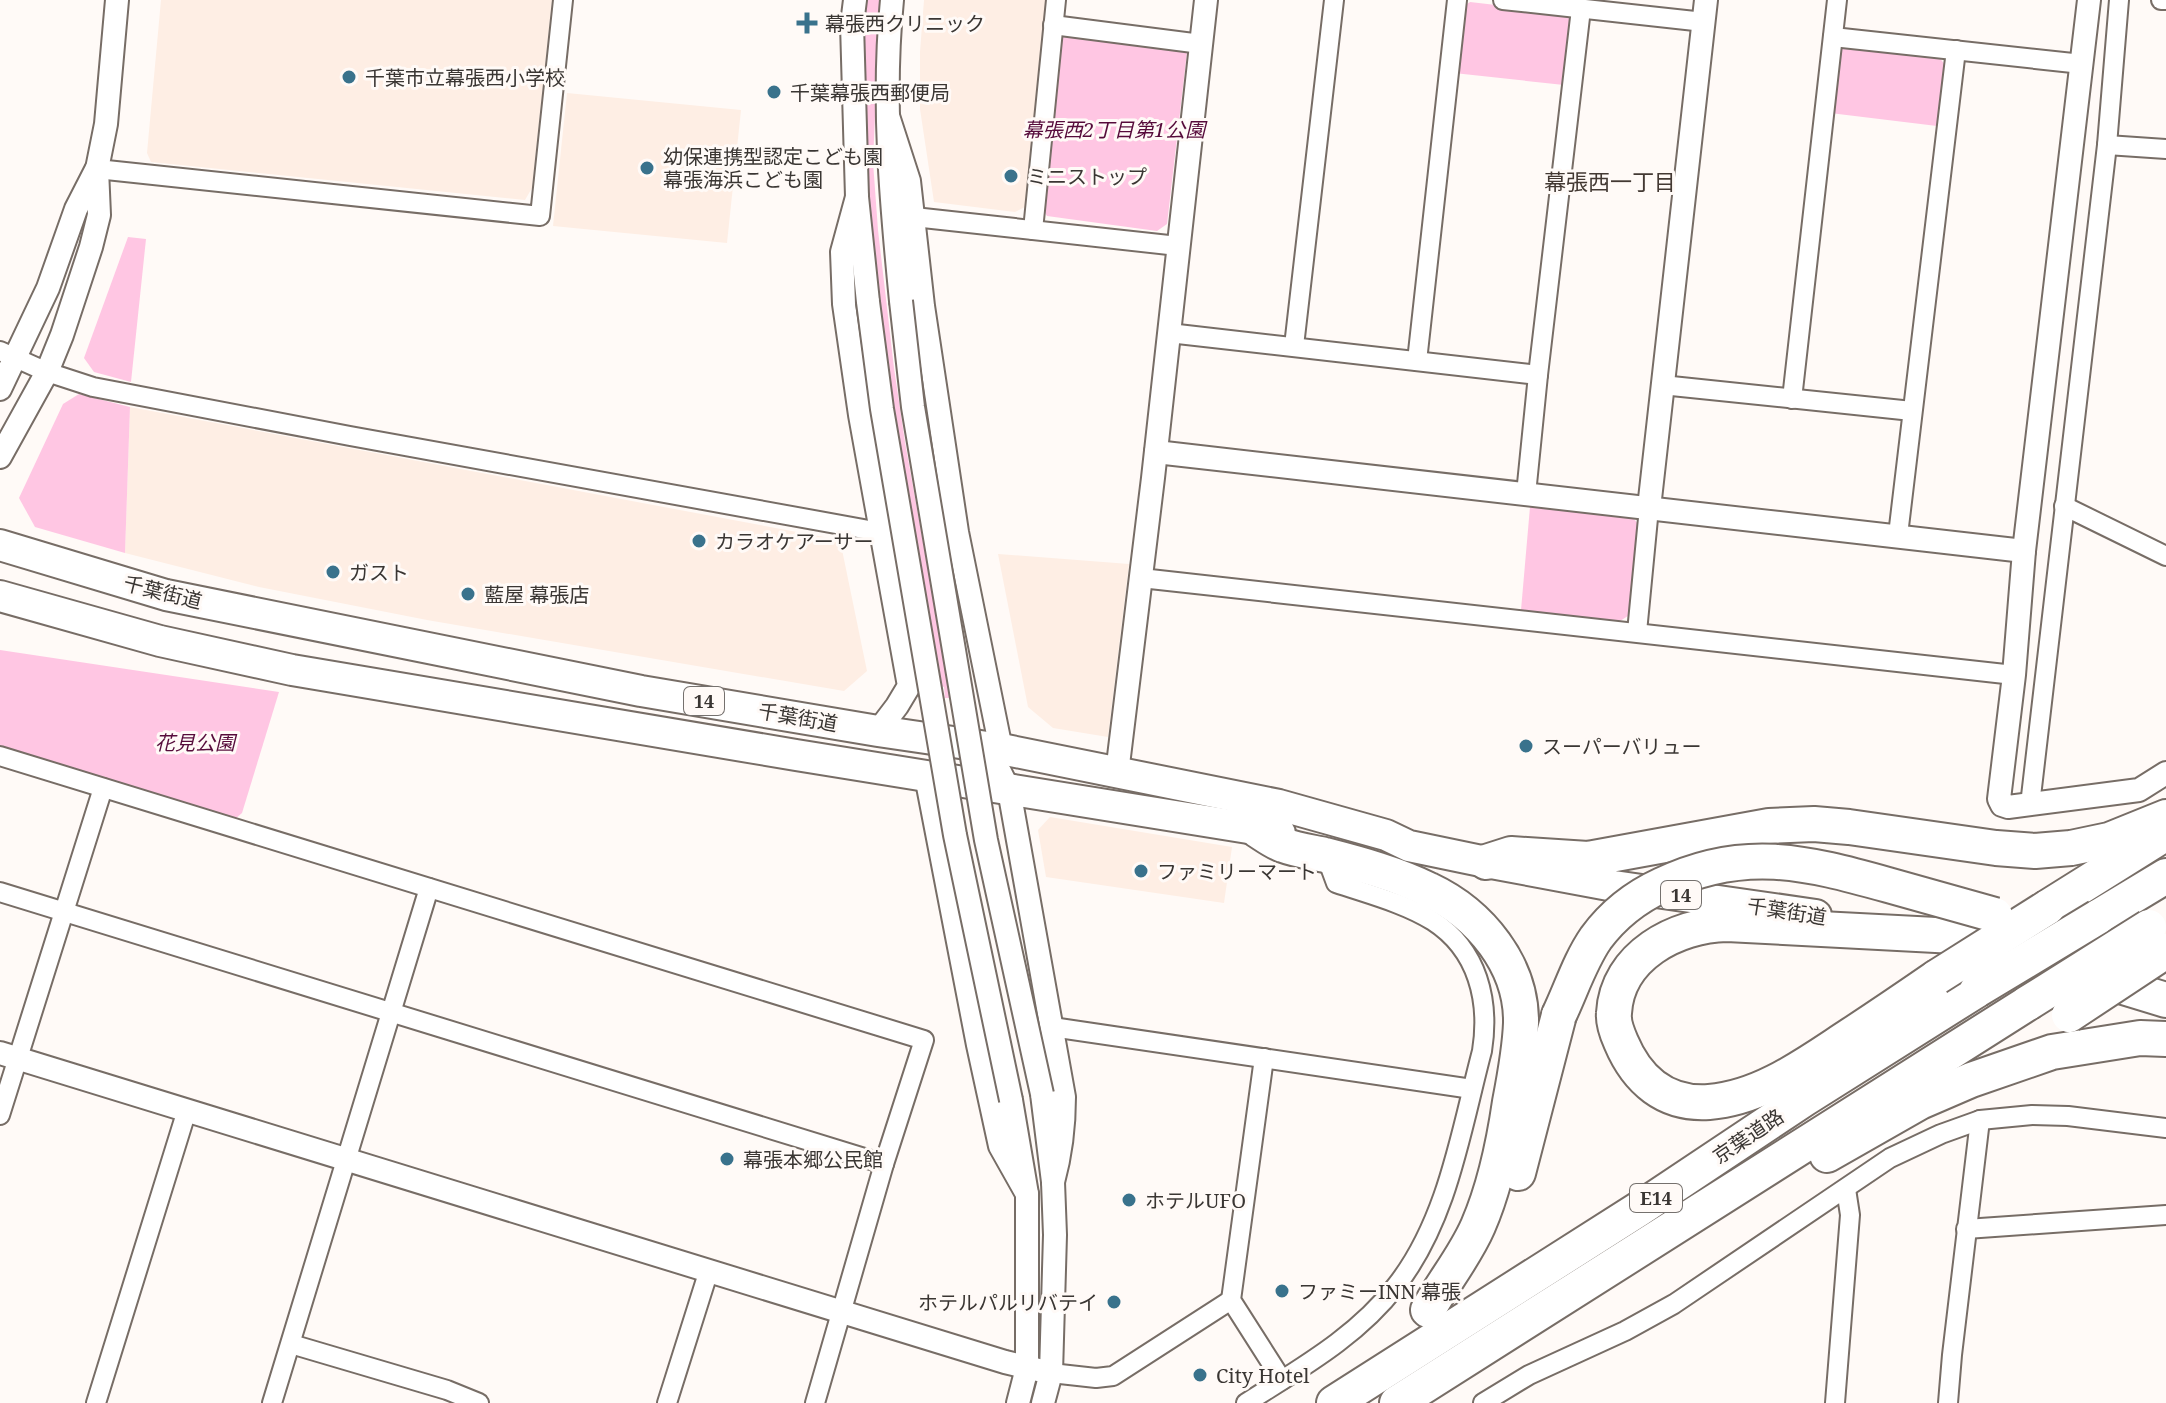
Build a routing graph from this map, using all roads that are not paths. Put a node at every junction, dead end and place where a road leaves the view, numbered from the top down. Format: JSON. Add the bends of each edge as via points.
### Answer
{"nodes":[{"id":1,"x":117,"y":0,"type":"edge"},
{"id":2,"x":563,"y":0,"type":"edge"},
{"id":3,"x":855,"y":0,"type":"edge"},
{"id":4,"x":892,"y":0,"type":"edge"},
{"id":5,"x":1056,"y":0,"type":"edge"},
{"id":6,"x":1206,"y":0,"type":"edge"},
{"id":7,"x":1334,"y":0,"type":"edge"},
{"id":8,"x":1457,"y":0,"type":"edge"},
{"id":9,"x":1503,"y":0,"type":"edge"},
{"id":10,"x":1837,"y":0,"type":"edge"},
{"id":11,"x":2089,"y":0,"type":"edge"},
{"id":12,"x":2119,"y":0,"type":"edge"},
{"id":13,"x":1581,"y":9,"type":"junction"},
{"id":14,"x":1705,"y":11,"type":"edge"},
{"id":15,"x":1053,"y":25,"type":"junction"},
{"id":16,"x":1833,"y":37,"type":"junction"},
{"id":17,"x":1201,"y":44,"type":"junction"},
{"id":18,"x":1956,"y":50,"type":"junction"},
{"id":19,"x":2082,"y":64,"type":"junction"},
{"id":20,"x":888,"y":116,"type":"junction"},
{"id":21,"x":2107,"y":145,"type":"junction"},
{"id":22,"x":2166,"y":149,"type":"edge"},
{"id":23,"x":97,"y":169,"type":"junction"},
{"id":24,"x":857,"y":197,"type":"junction"},
{"id":25,"x":914,"y":217,"type":"junction"},
{"id":26,"x":1033,"y":230,"type":"junction"},
{"id":27,"x":1178,"y":246,"type":"junction"},
{"id":28,"x":1169,"y":333,"type":"junction"},
{"id":29,"x":1294,"y":346,"type":"junction"},
{"id":30,"x":7,"y":354,"type":"edge"},
{"id":31,"x":1417,"y":361,"type":"junction"},
{"id":32,"x":47,"y":372,"type":"junction"},
{"id":33,"x":1538,"y":375,"type":"junction"},
{"id":34,"x":1662,"y":385,"type":"junction"},
{"id":35,"x":0,"y":389,"type":"edge"},
{"id":36,"x":1792,"y":399,"type":"junction"},
{"id":37,"x":1912,"y":411,"type":"junction"},
{"id":38,"x":1156,"y":452,"type":"junction"},
{"id":39,"x":0,"y":457,"type":"edge"},
{"id":40,"x":1526,"y":494,"type":"junction"},
{"id":41,"x":2064,"y":506,"type":"junction"},
{"id":42,"x":1649,"y":508,"type":"junction"},
{"id":43,"x":880,"y":532,"type":"junction"},
{"id":44,"x":1898,"y":535,"type":"junction"},
{"id":45,"x":0,"y":545,"type":"edge"},
{"id":46,"x":2024,"y":551,"type":"junction"},
{"id":47,"x":2166,"y":556,"type":"edge"},
{"id":48,"x":1141,"y":578,"type":"junction"},
{"id":49,"x":0,"y":596,"type":"edge"},
{"id":50,"x":1637,"y":632,"type":"junction"},
{"id":51,"x":2014,"y":675,"type":"junction"},
{"id":52,"x":878,"y":731,"type":"junction"},
{"id":53,"x":961,"y":743,"type":"junction"},
{"id":54,"x":1001,"y":749,"type":"junction"},
{"id":55,"x":0,"y":756,"type":"edge"},
{"id":56,"x":1117,"y":773,"type":"junction"},
{"id":57,"x":2166,"y":773,"type":"edge"},
{"id":58,"x":926,"y":776,"type":"junction"},
{"id":59,"x":103,"y":788,"type":"junction"},
{"id":60,"x":1009,"y":790,"type":"junction"},
{"id":61,"x":2030,"y":805,"type":"junction"},
{"id":62,"x":2166,"y":817,"type":"edge"},
{"id":63,"x":1257,"y":830,"type":"junction"},
{"id":64,"x":2166,"y":834,"type":"edge"},
{"id":65,"x":1409,"y":846,"type":"junction"},
{"id":66,"x":1326,"y":856,"type":"junction"},
{"id":67,"x":1486,"y":862,"type":"junction"},
{"id":68,"x":2166,"y":876,"type":"edge"},
{"id":69,"x":429,"y":888,"type":"junction"},
{"id":70,"x":0,"y":892,"type":"edge"},
{"id":71,"x":65,"y":912,"type":"junction"},
{"id":72,"x":2160,"y":931,"type":"edge"},
{"id":73,"x":1955,"y":936,"type":"junction"},
{"id":74,"x":2118,"y":966,"type":"junction"},
{"id":75,"x":2166,"y":970,"type":"edge"},
{"id":76,"x":2166,"y":1000,"type":"edge"},
{"id":77,"x":390,"y":1011,"type":"junction"},
{"id":78,"x":1052,"y":1027,"type":"junction"},
{"id":79,"x":2166,"y":1039,"type":"edge"},
{"id":80,"x":9,"y":1056,"type":"edge"},
{"id":81,"x":1264,"y":1058,"type":"junction"},
{"id":82,"x":1971,"y":1080,"type":"junction"},
{"id":83,"x":1472,"y":1089,"type":"junction"},
{"id":84,"x":187,"y":1110,"type":"junction"},
{"id":85,"x":0,"y":1115,"type":"edge"},
{"id":86,"x":1980,"y":1120,"type":"junction"},
{"id":87,"x":2166,"y":1128,"type":"edge"},
{"id":88,"x":345,"y":1158,"type":"junction"},
{"id":89,"x":884,"y":1164,"type":"junction"},
{"id":90,"x":1053,"y":1182,"type":"junction"},
{"id":91,"x":1846,"y":1189,"type":"junction"},
{"id":92,"x":1027,"y":1194,"type":"junction"},
{"id":93,"x":2166,"y":1215,"type":"edge"},
{"id":94,"x":1966,"y":1229,"type":"junction"},
{"id":95,"x":709,"y":1270,"type":"junction"},
{"id":96,"x":1599,"y":1274,"type":"junction"},
{"id":97,"x":1231,"y":1300,"type":"junction"},
{"id":98,"x":1428,"y":1310,"type":"junction"},
{"id":99,"x":841,"y":1311,"type":"junction"},
{"id":100,"x":291,"y":1344,"type":"junction"},
{"id":101,"x":1027,"y":1368,"type":"junction"},
{"id":102,"x":1051,"y":1373,"type":"junction"},
{"id":103,"x":1282,"y":1380,"type":"junction"},
{"id":104,"x":96,"y":1403,"type":"edge"},
{"id":105,"x":272,"y":1403,"type":"edge"},
{"id":106,"x":479,"y":1403,"type":"edge"},
{"id":107,"x":667,"y":1403,"type":"edge"},
{"id":108,"x":815,"y":1403,"type":"edge"},
{"id":109,"x":1018,"y":1403,"type":"edge"},
{"id":110,"x":1043,"y":1403,"type":"edge"},
{"id":111,"x":1246,"y":1403,"type":"edge"},
{"id":112,"x":1309,"y":1403,"type":"edge"},
{"id":113,"x":1334,"y":1403,"type":"edge"},
{"id":114,"x":1397,"y":1403,"type":"edge"},
{"id":115,"x":1483,"y":1403,"type":"edge"},
{"id":116,"x":1835,"y":1403,"type":"edge"},
{"id":117,"x":1948,"y":1403,"type":"edge"}],
"edges":[{"from":1,"to":23,"type":"street"},
{"from":2,"to":23,"type":"street","via":[[540,216]]},
{"from":3,"to":24,"type":"street"},
{"from":4,"to":20,"type":"street"},
{"from":5,"to":15,"type":"street"},
{"from":6,"to":17,"type":"street"},
{"from":7,"to":29,"type":"street"},
{"from":8,"to":31,"type":"street"},
{"from":9,"to":13,"type":"street"},
{"from":10,"to":16,"type":"street"},
{"from":11,"to":19,"type":"street"},
{"from":12,"to":21,"type":"street"},
{"from":13,"to":14,"type":"street"},
{"from":13,"to":33,"type":"street"},
{"from":14,"to":34,"type":"street"},
{"from":15,"to":17,"type":"street"},
{"from":15,"to":26,"type":"street"},
{"from":16,"to":18,"type":"street"},
{"from":16,"to":36,"type":"street"},
{"from":17,"to":27,"type":"street"},
{"from":18,"to":19,"type":"street"},
{"from":18,"to":37,"type":"street"},
{"from":19,"to":46,"type":"street"},
{"from":20,"to":25,"type":"street","via":[[909,181]]},
{"from":20,"to":90,"type":"street","bridge":true,"via":[[891,200],[913,407],[986,840],[1042,1094]]},
{"from":21,"to":22,"type":"street"},
{"from":21,"to":41,"type":"street"},
{"from":23,"to":30,"type":"street","via":[[76,209],[48,288]]},
{"from":23,"to":32,"type":"street","via":[[99,215]]},
{"from":24,"to":43,"type":"street","via":[[842,252],[844,304]]},
{"from":24,"to":92,"type":"street","bridge":true,"via":[[882,409],[955,835]]},
{"from":25,"to":26,"type":"street"},
{"from":25,"to":54,"type":"street","via":[[957,532]]},
{"from":26,"to":27,"type":"street"},
{"from":27,"to":28,"type":"street"},
{"from":28,"to":29,"type":"street"},
{"from":28,"to":38,"type":"street"},
{"from":29,"to":31,"type":"street"},
{"from":30,"to":32,"type":"street"},
{"from":30,"to":35,"type":"street"},
{"from":31,"to":33,"type":"street"},
{"from":32,"to":39,"type":"street"},
{"from":32,"to":43,"type":"street","via":[[93,387],[217,411]]},
{"from":33,"to":40,"type":"street"},
{"from":34,"to":36,"type":"street"},
{"from":34,"to":42,"type":"street"},
{"from":36,"to":37,"type":"street"},
{"from":37,"to":44,"type":"street"},
{"from":38,"to":40,"type":"street"},
{"from":38,"to":48,"type":"street"},
{"from":40,"to":42,"type":"street"},
{"from":41,"to":47,"type":"street"},
{"from":41,"to":61,"type":"street"},
{"from":42,"to":44,"type":"street"},
{"from":42,"to":50,"type":"street"},
{"from":43,"to":52,"type":"street","via":[[909,686]]},
{"from":44,"to":46,"type":"street"},
{"from":45,"to":52,"type":"highway","name":"千葉街道","number":"14","via":[[166,595],[641,691]]},
{"from":46,"to":51,"type":"street"},
{"from":48,"to":50,"type":"street"},
{"from":48,"to":56,"type":"street"},
{"from":49,"to":58,"type":"highway","name":"千葉街道","number":"14","via":[[160,641],[292,670]]},
{"from":50,"to":51,"type":"street"},
{"from":51,"to":61,"type":"street","via":[[1999,799],[2008,807]]},
{"from":52,"to":53,"type":"highway","name":"千葉街道","number":"14"},
{"from":53,"to":54,"type":"highway","name":"千葉街道","number":"14"},
{"from":53,"to":60,"type":"street","via":[[1000,772]]},
{"from":54,"to":56,"type":"highway","name":"千葉街道","number":"14"},
{"from":55,"to":59,"type":"street"},
{"from":56,"to":65,"type":"highway","name":"千葉街道","number":"14","via":[[1279,805]]},
{"from":57,"to":61,"type":"street","via":[[2139,790]]},
{"from":58,"to":60,"type":"highway","name":"千葉街道","number":"14"},
{"from":58,"to":92,"type":"street","via":[[1000,1146]]},
{"from":59,"to":69,"type":"street"},
{"from":59,"to":71,"type":"street"},
{"from":60,"to":63,"type":"highway","name":"千葉街道","number":"14"},
{"from":60,"to":78,"type":"street"},
{"from":62,"to":67,"type":"highway","via":[[2109,840],[2035,851],[1814,824],[1769,826],[1588,859],[1511,854]]},
{"from":63,"to":65,"type":"highway","name":"千葉街道","number":"14","via":[[1384,848]]},
{"from":63,"to":66,"type":"highway","via":[[1281,845]]},
{"from":64,"to":73,"type":"highway","bridge":true,"via":[[1795,1072],[1742,1095],[1685,1101],[1659,1091],[1643,1080],[1617,1034],[1613,1015],[1626,972],[1664,940],[1705,924]]},
{"from":65,"to":67,"type":"highway","name":"千葉街道","number":"14"},
{"from":66,"to":83,"type":"street","via":[[1336,883],[1433,921],[1464,949],[1485,1007],[1486,1028]]},
{"from":66,"to":98,"type":"highway","via":[[1430,890],[1477,922],[1496,943],[1518,997],[1518,1054],[1493,1182],[1479,1225]]},
{"from":67,"to":73,"type":"highway","name":"千葉街道","number":"14"},
{"from":68,"to":113,"type":"highway","name":"京葉道路","number":"E14","bridge":true,"via":[[1804,1099]]},
{"from":69,"to":77,"type":"street"},
{"from":69,"to":89,"type":"street","via":[[924,1040]]},
{"from":70,"to":71,"type":"street"},
{"from":71,"to":77,"type":"street"},
{"from":71,"to":80,"type":"street"},
{"from":72,"to":82,"type":"highway","bridge":true,"via":[[2069,1015]]},
{"from":72,"to":96,"type":"highway","name":"京葉道路","number":"E14","bridge":true,"via":[[2028,1003]]},
{"from":73,"to":74,"type":"highway","name":"千葉街道","number":"14"},
{"from":73,"to":76,"type":"highway"},
{"from":74,"to":75,"type":"highway","name":"千葉街道","number":"14"},
{"from":74,"to":98,"type":"highway","bridge":true,"via":[[2092,947],[1995,915],[1803,864],[1704,868],[1644,893],[1622,910],[1586,954],[1559,1015],[1512,1190],[1473,1259]]},
{"from":77,"to":88,"type":"street"},
{"from":77,"to":89,"type":"street"},
{"from":78,"to":81,"type":"street"},
{"from":78,"to":90,"type":"street","via":[[1064,1097],[1064,1131]]},
{"from":79,"to":82,"type":"highway","via":[[2085,1045]]},
{"from":80,"to":84,"type":"street"},
{"from":80,"to":85,"type":"street"},
{"from":81,"to":83,"type":"street"},
{"from":81,"to":97,"type":"street"},
{"from":82,"to":96,"type":"highway","via":[[1920,1102],[1647,1258]]},
{"from":83,"to":103,"type":"street","via":[[1448,1183],[1410,1266],[1371,1314]]},
{"from":84,"to":88,"type":"street"},
{"from":84,"to":104,"type":"street"},
{"from":86,"to":87,"type":"street","via":[[2056,1116]]},
{"from":86,"to":91,"type":"street","via":[[1890,1158]]},
{"from":86,"to":94,"type":"street"},
{"from":88,"to":95,"type":"street"},
{"from":88,"to":100,"type":"street"},
{"from":89,"to":99,"type":"street"},
{"from":90,"to":102,"type":"street"},
{"from":91,"to":115,"type":"street","via":[[1674,1304]]},
{"from":91,"to":116,"type":"street","via":[[1850,1215]]},
{"from":92,"to":101,"type":"street"},
{"from":93,"to":94,"type":"street"},
{"from":94,"to":117,"type":"street"},
{"from":95,"to":99,"type":"street"},
{"from":95,"to":107,"type":"street"},
{"from":96,"to":114,"type":"highway","name":"京葉道路","number":"E14"},
{"from":97,"to":102,"type":"street","via":[[1113,1376]]},
{"from":97,"to":103,"type":"street"},
{"from":98,"to":112,"type":"highway","via":[[1344,1381]]},
{"from":99,"to":101,"type":"street"},
{"from":99,"to":108,"type":"street"},
{"from":100,"to":105,"type":"street"},
{"from":100,"to":106,"type":"street"},
{"from":101,"to":102,"type":"street"},
{"from":101,"to":109,"type":"street"},
{"from":102,"to":110,"type":"street"},
{"from":103,"to":111,"type":"street"}]}
